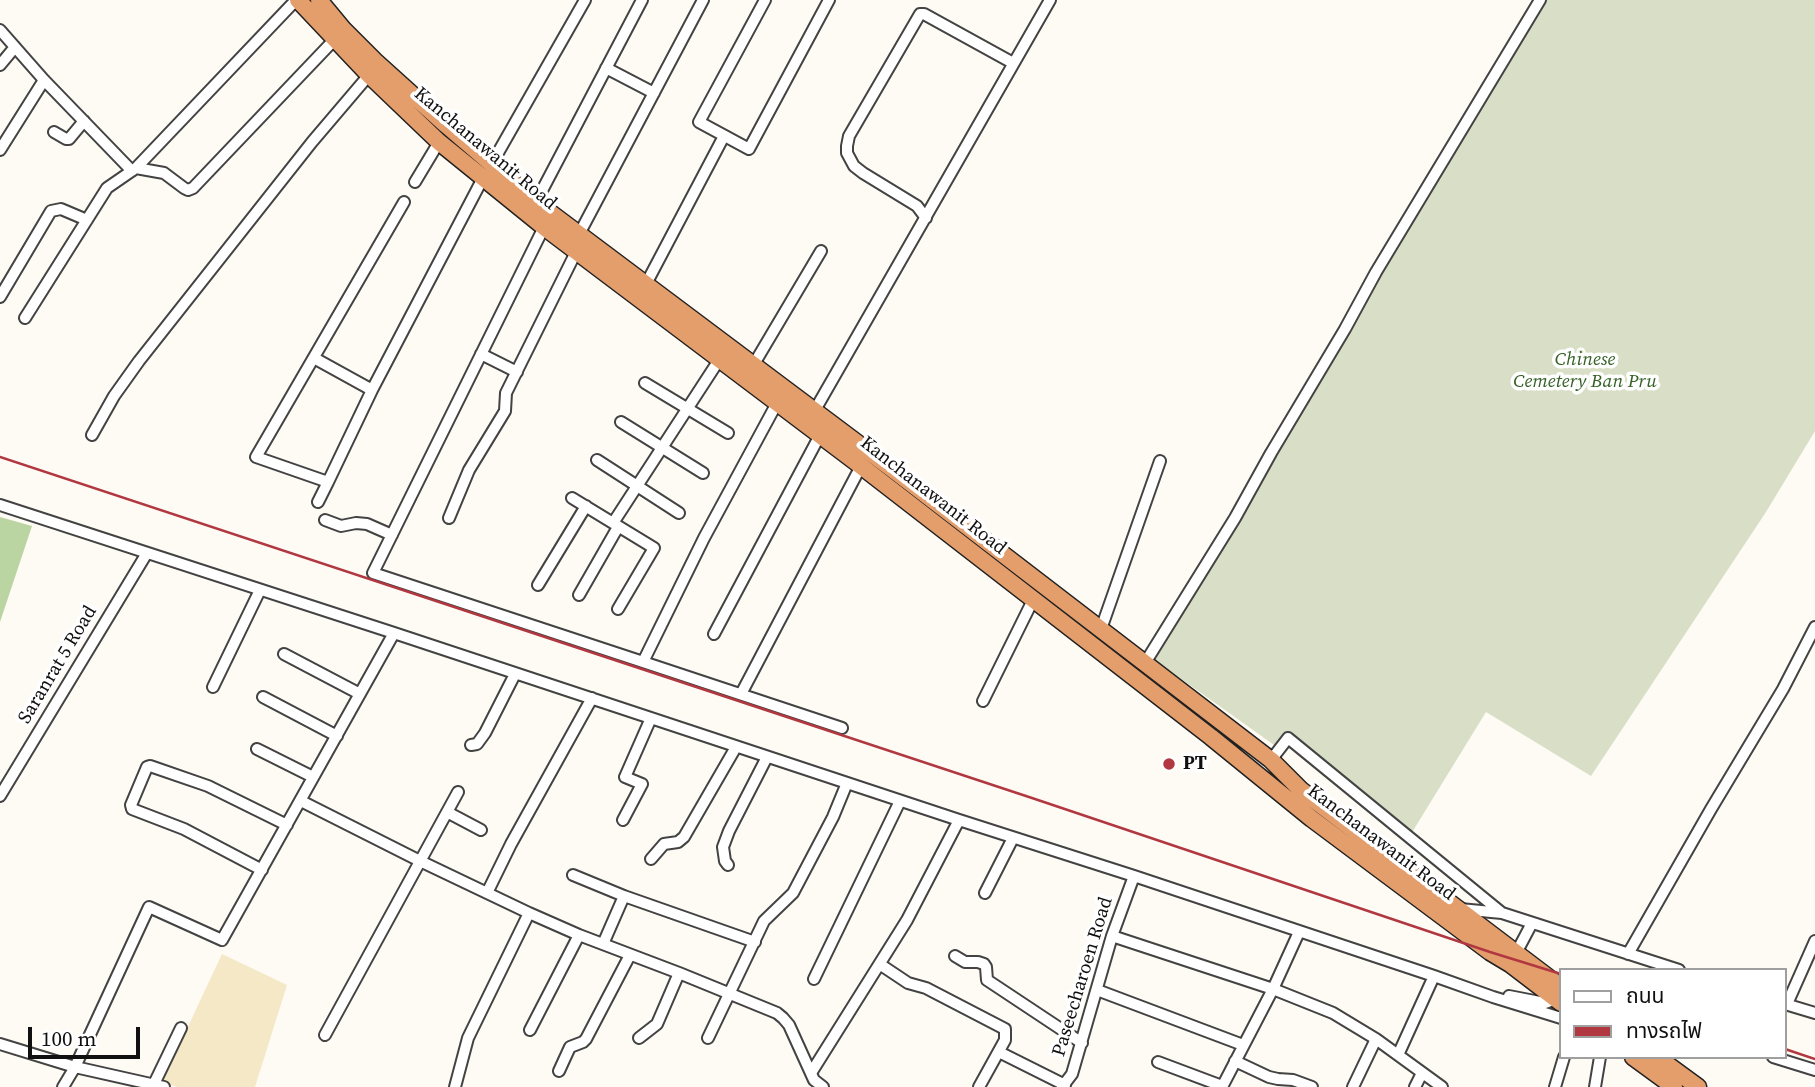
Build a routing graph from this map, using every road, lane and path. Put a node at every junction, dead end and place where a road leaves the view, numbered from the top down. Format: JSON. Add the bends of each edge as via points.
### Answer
{"nodes":[{"id":1,"x":297,"y":0,"type":"edge"},
{"id":2,"x":318,"y":0,"type":"edge"},
{"id":3,"x":584,"y":0,"type":"edge"},
{"id":4,"x":642,"y":0,"type":"edge"},
{"id":5,"x":703,"y":0,"type":"edge"},
{"id":6,"x":765,"y":0,"type":"edge"},
{"id":7,"x":829,"y":0,"type":"edge"},
{"id":8,"x":1051,"y":0,"type":"edge"},
{"id":9,"x":1541,"y":0,"type":"edge"},
{"id":10,"x":0,"y":30,"type":"edge"},
{"id":11,"x":335,"y":39,"type":"junction"},
{"id":12,"x":15,"y":47,"type":"junction"},
{"id":13,"x":1013,"y":63,"type":"junction"},
{"id":14,"x":0,"y":65,"type":"edge"},
{"id":15,"x":606,"y":68,"type":"junction"},
{"id":16,"x":369,"y":75,"type":"junction"},
{"id":17,"x":44,"y":80,"type":"junction"},
{"id":18,"x":654,"y":93,"type":"junction"},
{"id":19,"x":84,"y":121,"type":"junction"},
{"id":20,"x":54,"y":132,"type":"dead end"},
{"id":21,"x":724,"y":136,"type":"junction"},
{"id":22,"x":439,"y":142,"type":"junction"},
{"id":23,"x":0,"y":150,"type":"edge"},
{"id":24,"x":134,"y":169,"type":"junction"},
{"id":25,"x":487,"y":171,"type":"junction"},
{"id":26,"x":415,"y":182,"type":"dead end"},
{"id":27,"x":404,"y":202,"type":"dead end"},
{"id":28,"x":536,"y":202,"type":"junction"},
{"id":29,"x":926,"y":218,"type":"junction"},
{"id":30,"x":87,"y":220,"type":"junction"},
{"id":31,"x":544,"y":227,"type":"junction"},
{"id":32,"x":575,"y":245,"type":"junction"},
{"id":33,"x":821,"y":251,"type":"dead end"},
{"id":34,"x":646,"y":284,"type":"junction"},
{"id":35,"x":0,"y":297,"type":"edge"},
{"id":36,"x":25,"y":318,"type":"dead end"},
{"id":37,"x":481,"y":354,"type":"junction"},
{"id":38,"x":314,"y":358,"type":"junction"},
{"id":39,"x":719,"y":360,"type":"junction"},
{"id":40,"x":754,"y":364,"type":"junction"},
{"id":41,"x":517,"y":372,"type":"junction"},
{"id":42,"x":645,"y":383,"type":"dead end"},
{"id":43,"x":372,"y":390,"type":"junction"},
{"id":44,"x":778,"y":403,"type":"junction"},
{"id":45,"x":688,"y":408,"type":"junction"},
{"id":46,"x":815,"y":410,"type":"junction"},
{"id":47,"x":621,"y":422,"type":"dead end"},
{"id":48,"x":727,"y":433,"type":"dead end"},
{"id":49,"x":92,"y":435,"type":"dead end"},
{"id":50,"x":820,"y":435,"type":"junction"},
{"id":51,"x":662,"y":447,"type":"junction"},
{"id":52,"x":597,"y":460,"type":"dead end"},
{"id":53,"x":1160,"y":461,"type":"dead end"},
{"id":54,"x":861,"y":466,"type":"junction"},
{"id":55,"x":703,"y":473,"type":"dead end"},
{"id":56,"x":328,"y":482,"type":"junction"},
{"id":57,"x":638,"y":486,"type":"junction"},
{"id":58,"x":572,"y":498,"type":"dead end"},
{"id":59,"x":318,"y":502,"type":"dead end"},
{"id":60,"x":0,"y":505,"type":"edge"},
{"id":61,"x":586,"y":506,"type":"junction"},
{"id":62,"x":679,"y":513,"type":"dead end"},
{"id":63,"x":449,"y":518,"type":"dead end"},
{"id":64,"x":325,"y":520,"type":"dead end"},
{"id":65,"x":616,"y":525,"type":"junction"},
{"id":66,"x":392,"y":535,"type":"junction"},
{"id":67,"x":147,"y":553,"type":"junction"},
{"id":68,"x":538,"y":585,"type":"dead end"},
{"id":69,"x":260,"y":590,"type":"junction"},
{"id":70,"x":579,"y":595,"type":"dead end"},
{"id":71,"x":1033,"y":600,"type":"junction"},
{"id":72,"x":618,"y":609,"type":"dead end"},
{"id":73,"x":1815,"y":626,"type":"edge"},
{"id":74,"x":1101,"y":629,"type":"junction"},
{"id":75,"x":394,"y":633,"type":"junction"},
{"id":76,"x":715,"y":634,"type":"dead end"},
{"id":77,"x":285,"y":654,"type":"dead end"},
{"id":78,"x":643,"y":662,"type":"junction"},
{"id":79,"x":1146,"y":663,"type":"junction"},
{"id":80,"x":515,"y":674,"type":"junction"},
{"id":81,"x":213,"y":687,"type":"dead end"},
{"id":82,"x":360,"y":694,"type":"junction"},
{"id":83,"x":741,"y":694,"type":"junction"},
{"id":84,"x":263,"y":697,"type":"dead end"},
{"id":85,"x":592,"y":698,"type":"junction"},
{"id":86,"x":984,"y":701,"type":"dead end"},
{"id":87,"x":651,"y":718,"type":"junction"},
{"id":88,"x":842,"y":728,"type":"dead end"},
{"id":89,"x":337,"y":736,"type":"junction"},
{"id":90,"x":471,"y":745,"type":"dead end"},
{"id":91,"x":736,"y":747,"type":"junction"},
{"id":92,"x":257,"y":749,"type":"dead end"},
{"id":93,"x":767,"y":757,"type":"junction"},
{"id":94,"x":1271,"y":760,"type":"junction"},
{"id":95,"x":313,"y":778,"type":"junction"},
{"id":96,"x":848,"y":783,"type":"junction"},
{"id":97,"x":458,"y":792,"type":"dead end"},
{"id":98,"x":0,"y":796,"type":"edge"},
{"id":99,"x":301,"y":801,"type":"junction"},
{"id":100,"x":900,"y":801,"type":"junction"},
{"id":101,"x":1322,"y":805,"type":"junction"},
{"id":102,"x":447,"y":812,"type":"junction"},
{"id":103,"x":1312,"y":819,"type":"junction"},
{"id":104,"x":623,"y":820,"type":"dead end"},
{"id":105,"x":959,"y":820,"type":"junction"},
{"id":106,"x":287,"y":825,"type":"junction"},
{"id":107,"x":481,"y":830,"type":"dead end"},
{"id":108,"x":1013,"y":838,"type":"junction"},
{"id":109,"x":652,"y":859,"type":"dead end"},
{"id":110,"x":420,"y":861,"type":"junction"},
{"id":111,"x":728,"y":865,"type":"dead end"},
{"id":112,"x":262,"y":870,"type":"junction"},
{"id":113,"x":573,"y":875,"type":"dead end"},
{"id":114,"x":1134,"y":876,"type":"junction"},
{"id":115,"x":486,"y":893,"type":"junction"},
{"id":116,"x":985,"y":893,"type":"dead end"},
{"id":117,"x":624,"y":896,"type":"junction"},
{"id":118,"x":1458,"y":909,"type":"junction"},
{"id":119,"x":1502,"y":913,"type":"junction"},
{"id":120,"x":529,"y":914,"type":"junction"},
{"id":121,"x":1532,"y":923,"type":"junction"},
{"id":122,"x":1299,"y":932,"type":"junction"},
{"id":123,"x":579,"y":935,"type":"junction"},
{"id":124,"x":1112,"y":936,"type":"junction"},
{"id":125,"x":1815,"y":941,"type":"edge"},
{"id":126,"x":755,"y":942,"type":"junction"},
{"id":127,"x":603,"y":944,"type":"junction"},
{"id":128,"x":1628,"y":954,"type":"junction"},
{"id":129,"x":630,"y":955,"type":"junction"},
{"id":130,"x":956,"y":956,"type":"dead end"},
{"id":131,"x":1513,"y":959,"type":"junction"},
{"id":132,"x":881,"y":965,"type":"junction"},
{"id":133,"x":1673,"y":968,"type":"edge"},
{"id":134,"x":679,"y":973,"type":"junction"},
{"id":135,"x":1434,"y":976,"type":"junction"},
{"id":136,"x":814,"y":979,"type":"dead end"},
{"id":137,"x":1273,"y":989,"type":"junction"},
{"id":138,"x":1097,"y":990,"type":"junction"},
{"id":139,"x":730,"y":993,"type":"junction"},
{"id":140,"x":1560,"y":996,"type":"edge"},
{"id":141,"x":1493,"y":997,"type":"junction"},
{"id":142,"x":1787,"y":1002,"type":"edge"},
{"id":143,"x":1787,"y":1004,"type":"edge"},
{"id":144,"x":1815,"y":1013,"type":"edge"},
{"id":145,"x":1560,"y":1018,"type":"edge"},
{"id":146,"x":181,"y":1028,"type":"dead end"},
{"id":147,"x":530,"y":1030,"type":"dead end"},
{"id":148,"x":325,"y":1035,"type":"dead end"},
{"id":149,"x":639,"y":1038,"type":"dead end"},
{"id":150,"x":708,"y":1038,"type":"dead end"},
{"id":151,"x":1376,"y":1039,"type":"junction"},
{"id":152,"x":0,"y":1044,"type":"edge"},
{"id":153,"x":1082,"y":1044,"type":"junction"},
{"id":154,"x":1243,"y":1045,"type":"junction"},
{"id":155,"x":999,"y":1052,"type":"junction"},
{"id":156,"x":1398,"y":1055,"type":"junction"},
{"id":157,"x":1563,"y":1059,"type":"edge"},
{"id":158,"x":1600,"y":1059,"type":"edge"},
{"id":159,"x":1636,"y":1059,"type":"edge"},
{"id":160,"x":1660,"y":1059,"type":"edge"},
{"id":161,"x":1779,"y":1059,"type":"edge"},
{"id":162,"x":1235,"y":1061,"type":"junction"},
{"id":163,"x":1158,"y":1062,"type":"dead end"},
{"id":164,"x":75,"y":1067,"type":"junction"},
{"id":165,"x":1815,"y":1070,"type":"edge"},
{"id":166,"x":558,"y":1071,"type":"dead end"},
{"id":167,"x":1422,"y":1073,"type":"junction"},
{"id":168,"x":814,"y":1082,"type":"edge"},
{"id":169,"x":159,"y":1086,"type":"edge"},
{"id":170,"x":1064,"y":1086,"type":"edge"},
{"id":171,"x":1222,"y":1086,"type":"edge"},
{"id":172,"x":63,"y":1087,"type":"edge"},
{"id":173,"x":455,"y":1087,"type":"edge"},
{"id":174,"x":979,"y":1087,"type":"edge"},
{"id":175,"x":1312,"y":1087,"type":"edge"},
{"id":176,"x":1353,"y":1087,"type":"edge"},
{"id":177,"x":1415,"y":1087,"type":"edge"},
{"id":178,"x":1442,"y":1087,"type":"edge"},
{"id":179,"x":1555,"y":1087,"type":"edge"},
{"id":180,"x":1595,"y":1087,"type":"edge"},
{"id":181,"x":1674,"y":1087,"type":"edge"},
{"id":182,"x":1698,"y":1087,"type":"edge"}],
"edges":[{"from":1,"to":11,"type":"highway","name":"Kanchanawanit Road"},
{"from":1,"to":24,"type":"street"},
{"from":2,"to":25,"type":"highway","name":"Kanchanawanit Road"},
{"from":3,"to":25,"type":"street"},
{"from":4,"to":15,"type":"street"},
{"from":5,"to":18,"type":"street"},
{"from":6,"to":21,"type":"street","via":[[699,122]]},
{"from":7,"to":21,"type":"street","via":[[749,149]]},
{"from":8,"to":13,"type":"street"},
{"from":9,"to":79,"type":"street"},
{"from":10,"to":12,"type":"street"},
{"from":11,"to":16,"type":"highway","name":"Kanchanawanit Road"},
{"from":11,"to":24,"type":"street","via":[[193,188],[184,188],[164,173]]},
{"from":12,"to":14,"type":"street"},
{"from":12,"to":17,"type":"street"},
{"from":13,"to":29,"type":"street"},
{"from":13,"to":29,"type":"street","via":[[920,14],[849,136],[847,153],[854,166],[917,206]]},
{"from":15,"to":18,"type":"street"},
{"from":15,"to":28,"type":"street"},
{"from":16,"to":22,"type":"highway","name":"Kanchanawanit Road"},
{"from":16,"to":49,"type":"street","via":[[139,361]]},
{"from":17,"to":19,"type":"street"},
{"from":17,"to":23,"type":"street"},
{"from":18,"to":32,"type":"street"},
{"from":19,"to":20,"type":"street","via":[[70,138]]},
{"from":19,"to":24,"type":"street"},
{"from":21,"to":34,"type":"street"},
{"from":22,"to":25,"type":"highway","name":"Kanchanawanit Road"},
{"from":22,"to":26,"type":"street"},
{"from":24,"to":30,"type":"street","via":[[107,188]]},
{"from":25,"to":28,"type":"highway","name":"Kanchanawanit Road"},
{"from":25,"to":31,"type":"highway","name":"Kanchanawanit Road"},
{"from":25,"to":43,"type":"street"},
{"from":27,"to":38,"type":"street"},
{"from":28,"to":32,"type":"highway","name":"Kanchanawanit Road"},
{"from":29,"to":46,"type":"street"},
{"from":30,"to":35,"type":"street","via":[[61,209],[51,211]]},
{"from":30,"to":36,"type":"street"},
{"from":31,"to":32,"type":"highway","name":"Kanchanawanit Road"},
{"from":31,"to":37,"type":"street"},
{"from":32,"to":34,"type":"highway","name":"Kanchanawanit Road"},
{"from":32,"to":39,"type":"highway","name":"Kanchanawanit Road"},
{"from":32,"to":41,"type":"street"},
{"from":33,"to":40,"type":"street"},
{"from":34,"to":40,"type":"highway","name":"Kanchanawanit Road"},
{"from":37,"to":41,"type":"street"},
{"from":37,"to":66,"type":"street"},
{"from":38,"to":43,"type":"street"},
{"from":38,"to":56,"type":"street","via":[[256,457]]},
{"from":39,"to":44,"type":"highway","name":"Kanchanawanit Road"},
{"from":39,"to":45,"type":"street"},
{"from":40,"to":46,"type":"highway","name":"Kanchanawanit Road"},
{"from":41,"to":63,"type":"street","via":[[506,393],[505,411],[469,470]]},
{"from":42,"to":45,"type":"street"},
{"from":43,"to":56,"type":"street"},
{"from":44,"to":50,"type":"highway","name":"Kanchanawanit Road"},
{"from":44,"to":78,"type":"street"},
{"from":45,"to":48,"type":"street"},
{"from":45,"to":51,"type":"street"},
{"from":46,"to":74,"type":"highway","name":"Kanchanawanit Road"},
{"from":47,"to":51,"type":"street"},
{"from":50,"to":54,"type":"highway","name":"Kanchanawanit Road"},
{"from":50,"to":76,"type":"street"},
{"from":51,"to":55,"type":"street"},
{"from":51,"to":57,"type":"street"},
{"from":52,"to":57,"type":"street"},
{"from":53,"to":74,"type":"street"},
{"from":54,"to":71,"type":"highway","name":"Kanchanawanit Road"},
{"from":54,"to":83,"type":"street"},
{"from":56,"to":59,"type":"street"},
{"from":57,"to":62,"type":"street"},
{"from":57,"to":65,"type":"street"},
{"from":58,"to":61,"type":"street"},
{"from":60,"to":67,"type":"street"},
{"from":61,"to":65,"type":"street"},
{"from":61,"to":68,"type":"street"},
{"from":64,"to":66,"type":"street","via":[[341,526],[367,524]]},
{"from":65,"to":70,"type":"street"},
{"from":65,"to":72,"type":"street","via":[[654,548]]},
{"from":66,"to":78,"type":"street","via":[[373,573]]},
{"from":67,"to":69,"type":"street"},
{"from":67,"to":98,"type":"street","name":"Saranrat 5 Road"},
{"from":69,"to":75,"type":"street"},
{"from":69,"to":81,"type":"street"},
{"from":71,"to":86,"type":"street"},
{"from":71,"to":103,"type":"highway","name":"Kanchanawanit Road"},
{"from":73,"to":128,"type":"street"},
{"from":74,"to":79,"type":"highway","name":"Kanchanawanit Road"},
{"from":75,"to":80,"type":"street"},
{"from":75,"to":82,"type":"street"},
{"from":77,"to":82,"type":"street"},
{"from":78,"to":83,"type":"street"},
{"from":79,"to":94,"type":"highway","name":"Kanchanawanit Road"},
{"from":80,"to":85,"type":"street"},
{"from":80,"to":90,"type":"street","via":[[485,733]]},
{"from":82,"to":89,"type":"street"},
{"from":83,"to":88,"type":"street"},
{"from":84,"to":89,"type":"street"},
{"from":85,"to":87,"type":"street"},
{"from":85,"to":115,"type":"street"},
{"from":87,"to":91,"type":"street"},
{"from":87,"to":104,"type":"street","via":[[625,777],[642,784]]},
{"from":89,"to":95,"type":"street"},
{"from":91,"to":93,"type":"street"},
{"from":91,"to":109,"type":"street","via":[[684,837],[664,844]]},
{"from":92,"to":95,"type":"street"},
{"from":93,"to":96,"type":"street"},
{"from":93,"to":111,"type":"street","via":[[723,847]]},
{"from":94,"to":101,"type":"highway","name":"Kanchanawanit Road"},
{"from":94,"to":119,"type":"street","via":[[1289,738]]},
{"from":95,"to":99,"type":"street"},
{"from":96,"to":100,"type":"street"},
{"from":96,"to":126,"type":"street","via":[[793,893],[765,918]]},
{"from":97,"to":102,"type":"street"},
{"from":99,"to":106,"type":"street"},
{"from":99,"to":110,"type":"street"},
{"from":100,"to":105,"type":"street"},
{"from":100,"to":136,"type":"street"},
{"from":101,"to":103,"type":"highway"},
{"from":101,"to":118,"type":"highway","name":"Kanchanawanit Road"},
{"from":102,"to":107,"type":"street"},
{"from":102,"to":110,"type":"street"},
{"from":103,"to":131,"type":"highway","name":"Kanchanawanit Road","via":[[1490,952]]},
{"from":105,"to":108,"type":"street"},
{"from":105,"to":132,"type":"street"},
{"from":106,"to":112,"type":"street"},
{"from":106,"to":112,"type":"street","via":[[208,786],[147,768],[132,808]]},
{"from":108,"to":114,"type":"street"},
{"from":108,"to":116,"type":"street"},
{"from":110,"to":115,"type":"street"},
{"from":110,"to":148,"type":"street"},
{"from":112,"to":164,"type":"street","via":[[222,940],[149,907]]},
{"from":113,"to":117,"type":"street"},
{"from":114,"to":122,"type":"street"},
{"from":114,"to":124,"type":"street","name":"Paseecharoen Road"},
{"from":115,"to":120,"type":"street"},
{"from":117,"to":126,"type":"street"},
{"from":117,"to":127,"type":"street"},
{"from":118,"to":119,"type":"street"},
{"from":118,"to":131,"type":"highway","name":"Kanchanawanit Road"},
{"from":119,"to":121,"type":"street"},
{"from":120,"to":123,"type":"street"},
{"from":120,"to":173,"type":"street","via":[[468,1038]]},
{"from":121,"to":128,"type":"street"},
{"from":121,"to":131,"type":"street"},
{"from":122,"to":135,"type":"street"},
{"from":122,"to":137,"type":"street"},
{"from":123,"to":127,"type":"street"},
{"from":123,"to":147,"type":"street"},
{"from":124,"to":137,"type":"street"},
{"from":124,"to":138,"type":"street","name":"Paseecharoen Road"},
{"from":125,"to":142,"type":"street"},
{"from":126,"to":139,"type":"street"},
{"from":127,"to":129,"type":"street"},
{"from":128,"to":133,"type":"street"},
{"from":129,"to":134,"type":"street"},
{"from":129,"to":166,"type":"street","via":[[586,1039],[570,1047]]},
{"from":130,"to":153,"type":"street","via":[[984,964],[987,980]]},
{"from":131,"to":140,"type":"highway","name":"Kanchanawanit Road"},
{"from":132,"to":155,"type":"street","via":[[908,983],[1003,1028],[1006,1037]]},
{"from":132,"to":168,"type":"street"},
{"from":134,"to":139,"type":"street"},
{"from":134,"to":149,"type":"street","via":[[657,1024]]},
{"from":135,"to":141,"type":"street"},
{"from":135,"to":156,"type":"street"},
{"from":137,"to":151,"type":"street","via":[[1333,1013]]},
{"from":137,"to":154,"type":"street"},
{"from":138,"to":153,"type":"street","name":"Paseecharoen Road"},
{"from":138,"to":154,"type":"street"},
{"from":139,"to":150,"type":"street"},
{"from":139,"to":168,"type":"street","via":[[783,1018]]},
{"from":140,"to":141,"type":"street","via":[[1545,1003]]},
{"from":141,"to":145,"type":"street"},
{"from":143,"to":144,"type":"street"},
{"from":146,"to":169,"type":"street"},
{"from":151,"to":156,"type":"street"},
{"from":151,"to":176,"type":"street"},
{"from":152,"to":164,"type":"street"},
{"from":153,"to":170,"type":"street","name":"Paseecharoen Road"},
{"from":154,"to":162,"type":"street"},
{"from":155,"to":170,"type":"street"},
{"from":155,"to":174,"type":"street"},
{"from":156,"to":167,"type":"street"},
{"from":157,"to":179,"type":"street"},
{"from":158,"to":180,"type":"street"},
{"from":159,"to":181,"type":"highway"},
{"from":160,"to":182,"type":"highway"},
{"from":161,"to":165,"type":"street"},
{"from":162,"to":171,"type":"street"},
{"from":162,"to":175,"type":"street","via":[[1269,1077]]},
{"from":163,"to":171,"type":"street"},
{"from":164,"to":169,"type":"street"},
{"from":164,"to":172,"type":"street"},
{"from":167,"to":177,"type":"street"},
{"from":167,"to":178,"type":"street"}]}
